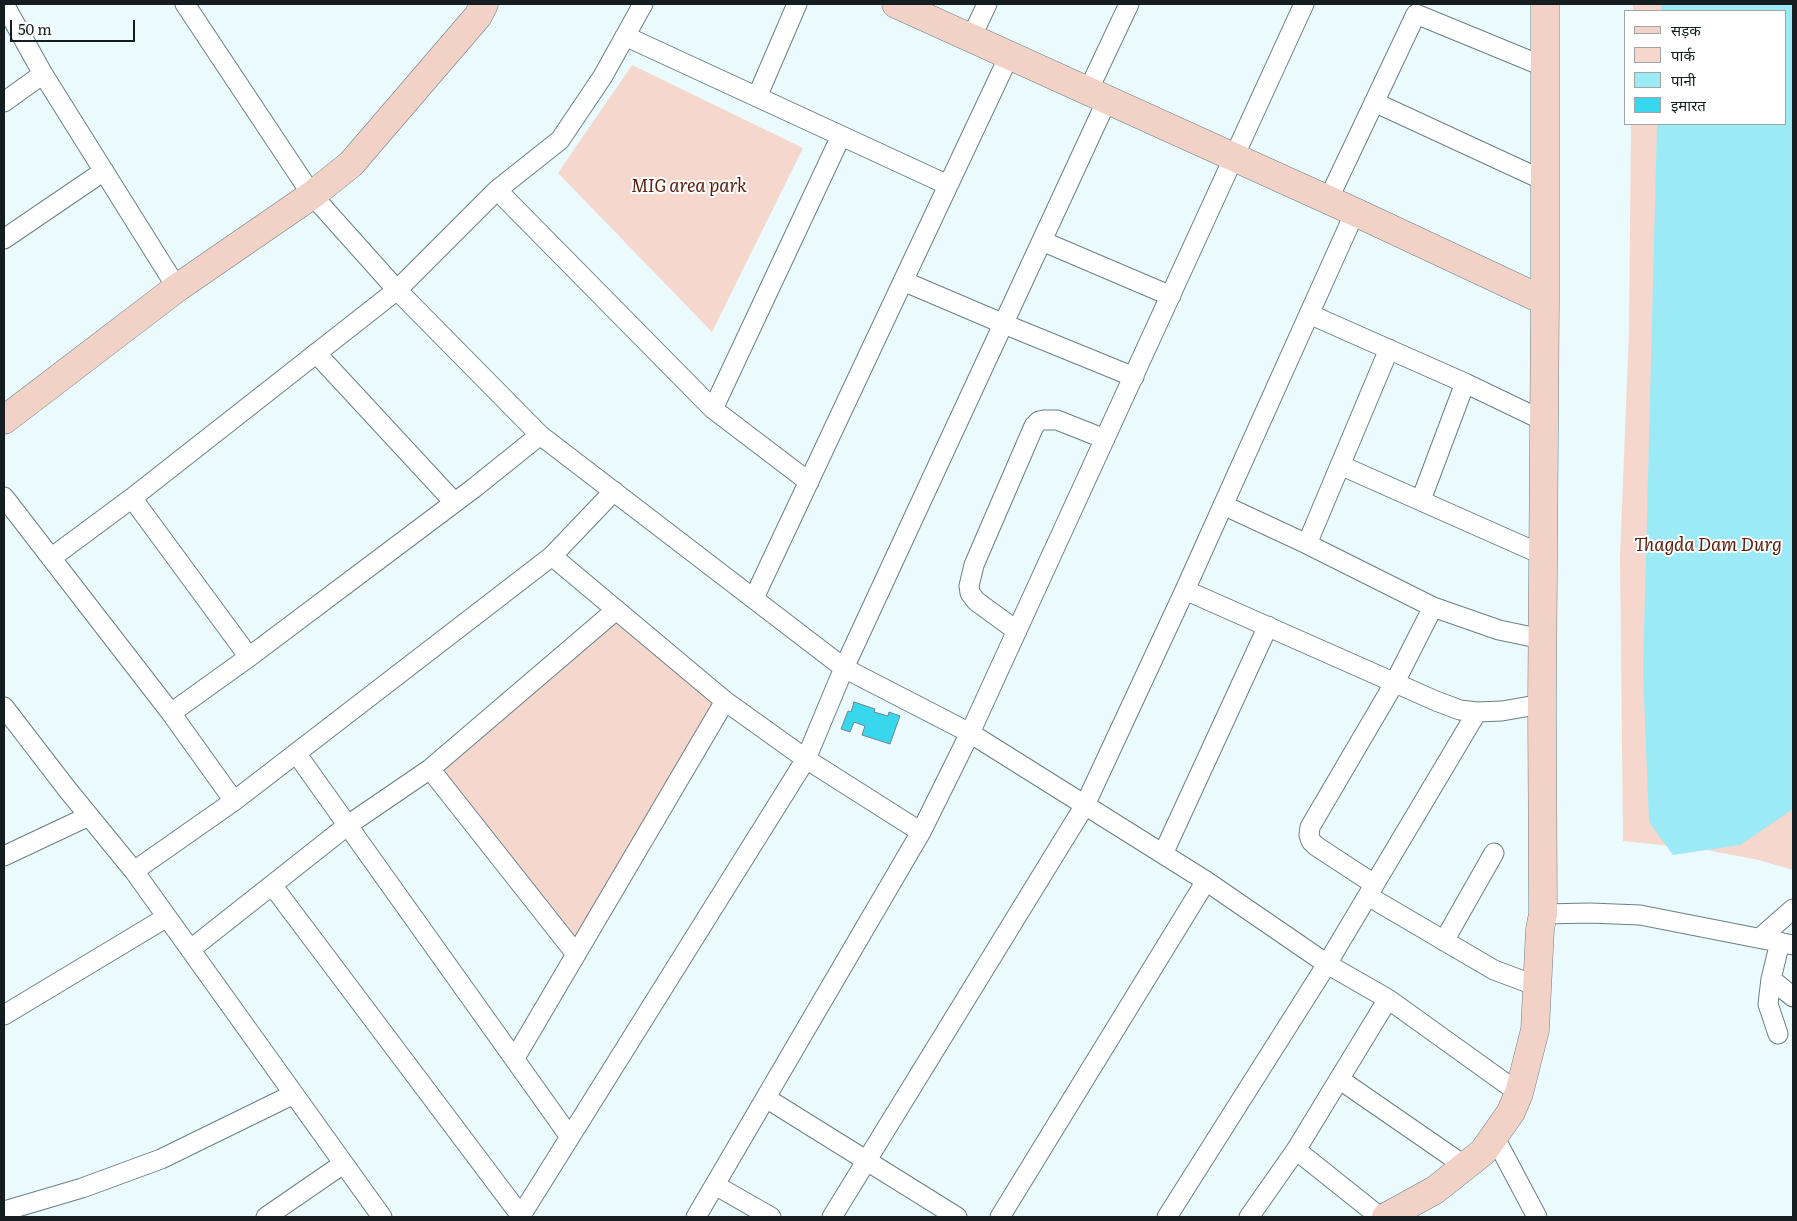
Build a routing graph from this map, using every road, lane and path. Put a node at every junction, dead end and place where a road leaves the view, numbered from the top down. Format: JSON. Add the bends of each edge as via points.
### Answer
{"nodes":[{"id":1,"x":4,"y":4,"type":"edge"},
{"id":2,"x":185,"y":4,"type":"edge"},
{"id":3,"x":484,"y":4,"type":"edge"},
{"id":4,"x":643,"y":4,"type":"edge"},
{"id":5,"x":797,"y":4,"type":"edge"},
{"id":6,"x":896,"y":4,"type":"edge"},
{"id":7,"x":987,"y":4,"type":"edge"},
{"id":8,"x":1129,"y":4,"type":"edge"},
{"id":9,"x":1304,"y":4,"type":"edge"},
{"id":10,"x":1545,"y":4,"type":"edge"},
{"id":11,"x":625,"y":36,"type":"junction"},
{"id":12,"x":971,"y":38,"type":"junction"},
{"id":13,"x":1009,"y":56,"type":"junction"},
{"id":14,"x":1545,"y":67,"type":"junction"},
{"id":15,"x":43,"y":74,"type":"junction"},
{"id":16,"x":1098,"y":96,"type":"junction"},
{"id":17,"x":758,"y":97,"type":"junction"},
{"id":18,"x":4,"y":102,"type":"edge"},
{"id":19,"x":1374,"y":102,"type":"junction"},
{"id":20,"x":841,"y":136,"type":"junction"},
{"id":21,"x":1234,"y":158,"type":"junction"},
{"id":22,"x":104,"y":170,"type":"junction"},
{"id":23,"x":1545,"y":181,"type":"junction"},
{"id":24,"x":948,"y":185,"type":"junction"},
{"id":25,"x":497,"y":190,"type":"junction"},
{"id":26,"x":312,"y":195,"type":"junction"},
{"id":27,"x":1328,"y":200,"type":"junction"},
{"id":28,"x":1355,"y":212,"type":"junction"},
{"id":29,"x":4,"y":239,"type":"edge"},
{"id":30,"x":1042,"y":241,"type":"junction"},
{"id":31,"x":903,"y":281,"type":"junction"},
{"id":32,"x":177,"y":288,"type":"junction"},
{"id":33,"x":397,"y":290,"type":"junction"},
{"id":34,"x":1171,"y":296,"type":"junction"},
{"id":35,"x":1545,"y":301,"type":"junction"},
{"id":36,"x":1309,"y":314,"type":"junction"},
{"id":37,"x":1004,"y":324,"type":"junction"},
{"id":38,"x":1389,"y":350,"type":"junction"},
{"id":39,"x":316,"y":353,"type":"junction"},
{"id":40,"x":1134,"y":376,"type":"junction"},
{"id":41,"x":1465,"y":384,"type":"junction"},
{"id":42,"x":713,"y":410,"type":"junction"},
{"id":43,"x":4,"y":420,"type":"edge"},
{"id":44,"x":1544,"y":421,"type":"junction"},
{"id":45,"x":540,"y":435,"type":"junction"},
{"id":46,"x":1105,"y":440,"type":"junction"},
{"id":47,"x":1340,"y":465,"type":"junction"},
{"id":48,"x":809,"y":482,"type":"junction"},
{"id":49,"x":614,"y":491,"type":"junction"},
{"id":50,"x":4,"y":497,"type":"edge"},
{"id":51,"x":132,"y":498,"type":"junction"},
{"id":52,"x":1421,"y":500,"type":"junction"},
{"id":53,"x":454,"y":502,"type":"junction"},
{"id":54,"x":1223,"y":505,"type":"junction"},
{"id":55,"x":1307,"y":544,"type":"junction"},
{"id":56,"x":1543,"y":555,"type":"junction"},
{"id":57,"x":552,"y":556,"type":"junction"},
{"id":58,"x":51,"y":558,"type":"junction"},
{"id":59,"x":1185,"y":590,"type":"junction"},
{"id":60,"x":754,"y":598,"type":"junction"},
{"id":61,"x":1433,"y":607,"type":"junction"},
{"id":62,"x":616,"y":610,"type":"junction"},
{"id":63,"x":1268,"y":626,"type":"junction"},
{"id":64,"x":1016,"y":631,"type":"junction"},
{"id":65,"x":1542,"y":639,"type":"junction"},
{"id":66,"x":249,"y":657,"type":"junction"},
{"id":67,"x":844,"y":668,"type":"junction"},
{"id":68,"x":1395,"y":682,"type":"junction"},
{"id":69,"x":725,"y":701,"type":"junction"},
{"id":70,"x":1542,"y":704,"type":"junction"},
{"id":71,"x":4,"y":707,"type":"edge"},
{"id":72,"x":171,"y":712,"type":"junction"},
{"id":73,"x":1477,"y":712,"type":"junction"},
{"id":74,"x":970,"y":732,"type":"junction"},
{"id":75,"x":296,"y":753,"type":"junction"},
{"id":76,"x":806,"y":759,"type":"junction"},
{"id":77,"x":430,"y":769,"type":"junction"},
{"id":78,"x":234,"y":801,"type":"junction"},
{"id":79,"x":1085,"y":805,"type":"junction"},
{"id":80,"x":89,"y":816,"type":"junction"},
{"id":81,"x":348,"y":825,"type":"junction"},
{"id":82,"x":921,"y":832,"type":"junction"},
{"id":83,"x":1494,"y":853,"type":"dead end"},
{"id":84,"x":1163,"y":854,"type":"junction"},
{"id":85,"x":4,"y":856,"type":"edge"},
{"id":86,"x":134,"y":871,"type":"junction"},
{"id":87,"x":1206,"y":881,"type":"junction"},
{"id":88,"x":272,"y":885,"type":"junction"},
{"id":89,"x":1371,"y":890,"type":"junction"},
{"id":90,"x":1793,"y":909,"type":"edge"},
{"id":91,"x":1543,"y":914,"type":"junction"},
{"id":92,"x":167,"y":917,"type":"junction"},
{"id":93,"x":1760,"y":938,"type":"junction"},
{"id":94,"x":1444,"y":941,"type":"junction"},
{"id":95,"x":1787,"y":944,"type":"edge"},
{"id":96,"x":191,"y":949,"type":"junction"},
{"id":97,"x":576,"y":954,"type":"junction"},
{"id":98,"x":1327,"y":964,"type":"junction"},
{"id":99,"x":1771,"y":979,"type":"junction"},
{"id":100,"x":1537,"y":986,"type":"junction"},
{"id":101,"x":1793,"y":997,"type":"edge"},
{"id":102,"x":1388,"y":999,"type":"junction"},
{"id":103,"x":4,"y":1016,"type":"edge"},
{"id":104,"x":1778,"y":1034,"type":"dead end"},
{"id":105,"x":515,"y":1058,"type":"junction"},
{"id":106,"x":1339,"y":1079,"type":"junction"},
{"id":107,"x":1519,"y":1092,"type":"junction"},
{"id":108,"x":294,"y":1094,"type":"junction"},
{"id":109,"x":766,"y":1098,"type":"junction"},
{"id":110,"x":1494,"y":1136,"type":"junction"},
{"id":111,"x":570,"y":1137,"type":"junction"},
{"id":112,"x":1296,"y":1150,"type":"junction"},
{"id":113,"x":867,"y":1161,"type":"junction"},
{"id":114,"x":343,"y":1164,"type":"junction"},
{"id":115,"x":1465,"y":1166,"type":"junction"},
{"id":116,"x":715,"y":1185,"type":"junction"},
{"id":117,"x":4,"y":1211,"type":"edge"},
{"id":118,"x":266,"y":1217,"type":"edge"},
{"id":119,"x":382,"y":1217,"type":"edge"},
{"id":120,"x":521,"y":1217,"type":"edge"},
{"id":121,"x":696,"y":1217,"type":"edge"},
{"id":122,"x":771,"y":1217,"type":"edge"},
{"id":123,"x":832,"y":1217,"type":"edge"},
{"id":124,"x":957,"y":1217,"type":"edge"},
{"id":125,"x":1000,"y":1217,"type":"edge"},
{"id":126,"x":1167,"y":1217,"type":"edge"},
{"id":127,"x":1249,"y":1217,"type":"edge"},
{"id":128,"x":1380,"y":1217,"type":"edge"},
{"id":129,"x":1386,"y":1217,"type":"edge"},
{"id":130,"x":1536,"y":1217,"type":"edge"}],
"edges":[{"from":1,"to":15,"type":"street"},
{"from":2,"to":26,"type":"street"},
{"from":3,"to":26,"type":"street","via":[[478,16],[351,164]]},
{"from":4,"to":11,"type":"street"},
{"from":5,"to":17,"type":"street"},
{"from":6,"to":12,"type":"street"},
{"from":7,"to":12,"type":"street"},
{"from":8,"to":16,"type":"street"},
{"from":9,"to":21,"type":"street"},
{"from":10,"to":14,"type":"street"},
{"from":11,"to":17,"type":"street"},
{"from":11,"to":25,"type":"street","via":[[603,76],[560,140]]},
{"from":12,"to":13,"type":"street"},
{"from":13,"to":16,"type":"street"},
{"from":13,"to":24,"type":"street"},
{"from":14,"to":19,"type":"street","via":[[1416,14]]},
{"from":14,"to":23,"type":"street"},
{"from":15,"to":18,"type":"street"},
{"from":15,"to":22,"type":"street"},
{"from":16,"to":21,"type":"street"},
{"from":16,"to":30,"type":"street"},
{"from":17,"to":20,"type":"street"},
{"from":19,"to":23,"type":"street"},
{"from":19,"to":27,"type":"street"},
{"from":20,"to":24,"type":"street"},
{"from":20,"to":42,"type":"street"},
{"from":21,"to":27,"type":"street"},
{"from":21,"to":34,"type":"street"},
{"from":22,"to":29,"type":"street"},
{"from":22,"to":32,"type":"street"},
{"from":23,"to":35,"type":"street"},
{"from":24,"to":31,"type":"street"},
{"from":25,"to":33,"type":"street"},
{"from":25,"to":42,"type":"street"},
{"from":26,"to":32,"type":"street"},
{"from":26,"to":33,"type":"street"},
{"from":27,"to":28,"type":"street"},
{"from":28,"to":35,"type":"street"},
{"from":28,"to":36,"type":"street"},
{"from":30,"to":34,"type":"street"},
{"from":30,"to":37,"type":"street"},
{"from":31,"to":37,"type":"street"},
{"from":31,"to":48,"type":"street"},
{"from":32,"to":43,"type":"street"},
{"from":33,"to":39,"type":"street"},
{"from":33,"to":45,"type":"street"},
{"from":34,"to":40,"type":"street"},
{"from":35,"to":44,"type":"street"},
{"from":36,"to":38,"type":"street"},
{"from":36,"to":54,"type":"street"},
{"from":37,"to":40,"type":"street"},
{"from":37,"to":67,"type":"street"},
{"from":38,"to":41,"type":"street"},
{"from":38,"to":47,"type":"street"},
{"from":39,"to":51,"type":"street"},
{"from":39,"to":53,"type":"street"},
{"from":40,"to":46,"type":"street"},
{"from":41,"to":44,"type":"street"},
{"from":41,"to":52,"type":"street"},
{"from":42,"to":48,"type":"street"},
{"from":44,"to":56,"type":"street"},
{"from":45,"to":49,"type":"street"},
{"from":45,"to":53,"type":"street"},
{"from":46,"to":64,"type":"street"},
{"from":46,"to":64,"type":"street","via":[[1056,420],[1044,420],[1034,426],[974,565],[969,586],[976,601]]},
{"from":47,"to":52,"type":"street"},
{"from":47,"to":55,"type":"street"},
{"from":48,"to":60,"type":"street"},
{"from":49,"to":57,"type":"street"},
{"from":49,"to":60,"type":"street"},
{"from":50,"to":58,"type":"street"},
{"from":51,"to":58,"type":"street"},
{"from":51,"to":66,"type":"street"},
{"from":52,"to":56,"type":"street"},
{"from":53,"to":66,"type":"street"},
{"from":54,"to":55,"type":"street"},
{"from":54,"to":59,"type":"street"},
{"from":55,"to":61,"type":"street"},
{"from":56,"to":65,"type":"street"},
{"from":57,"to":62,"type":"street"},
{"from":57,"to":75,"type":"street"},
{"from":58,"to":72,"type":"street"},
{"from":59,"to":63,"type":"street"},
{"from":59,"to":79,"type":"street"},
{"from":60,"to":67,"type":"street"},
{"from":61,"to":65,"type":"street","via":[[1499,630]]},
{"from":61,"to":68,"type":"street"},
{"from":62,"to":69,"type":"street"},
{"from":62,"to":77,"type":"street"},
{"from":63,"to":68,"type":"street"},
{"from":63,"to":84,"type":"street"},
{"from":64,"to":74,"type":"street"},
{"from":65,"to":70,"type":"street"},
{"from":66,"to":72,"type":"street"},
{"from":67,"to":74,"type":"street"},
{"from":67,"to":76,"type":"street"},
{"from":68,"to":73,"type":"street","via":[[1452,707]]},
{"from":68,"to":89,"type":"street","via":[[1313,820],[1309,835],[1316,846]]},
{"from":69,"to":76,"type":"street"},
{"from":69,"to":97,"type":"street"},
{"from":70,"to":73,"type":"street"},
{"from":70,"to":91,"type":"street"},
{"from":71,"to":80,"type":"street"},
{"from":72,"to":78,"type":"street"},
{"from":73,"to":89,"type":"street"},
{"from":74,"to":79,"type":"street"},
{"from":74,"to":82,"type":"street"},
{"from":75,"to":78,"type":"street"},
{"from":75,"to":81,"type":"street"},
{"from":76,"to":82,"type":"street"},
{"from":76,"to":111,"type":"street"},
{"from":77,"to":81,"type":"street"},
{"from":77,"to":97,"type":"street"},
{"from":78,"to":86,"type":"street"},
{"from":79,"to":84,"type":"street"},
{"from":79,"to":113,"type":"street"},
{"from":80,"to":85,"type":"street"},
{"from":80,"to":86,"type":"street"},
{"from":81,"to":88,"type":"street"},
{"from":81,"to":105,"type":"street"},
{"from":82,"to":109,"type":"street"},
{"from":83,"to":94,"type":"street"},
{"from":84,"to":87,"type":"street"},
{"from":86,"to":92,"type":"street"},
{"from":87,"to":98,"type":"street"},
{"from":87,"to":125,"type":"street"},
{"from":88,"to":96,"type":"street"},
{"from":88,"to":120,"type":"street"},
{"from":89,"to":94,"type":"street"},
{"from":89,"to":98,"type":"street"},
{"from":90,"to":93,"type":"street"},
{"from":91,"to":93,"type":"street","via":[[1640,915]]},
{"from":91,"to":100,"type":"street"},
{"from":92,"to":96,"type":"street"},
{"from":92,"to":103,"type":"street"},
{"from":93,"to":95,"type":"street"},
{"from":94,"to":100,"type":"street","via":[[1494,970]]},
{"from":95,"to":99,"type":"street"},
{"from":96,"to":108,"type":"street"},
{"from":97,"to":105,"type":"street"},
{"from":98,"to":102,"type":"street"},
{"from":98,"to":126,"type":"street"},
{"from":99,"to":101,"type":"street"},
{"from":99,"to":104,"type":"street","via":[[1768,1004]]},
{"from":100,"to":107,"type":"street","via":[[1535,1030]]},
{"from":102,"to":106,"type":"street"},
{"from":102,"to":107,"type":"street"},
{"from":105,"to":111,"type":"street"},
{"from":106,"to":112,"type":"street"},
{"from":106,"to":115,"type":"street"},
{"from":107,"to":110,"type":"street","via":[[1511,1112]]},
{"from":108,"to":114,"type":"street"},
{"from":108,"to":117,"type":"street","via":[[161,1159],[82,1188]]},
{"from":109,"to":113,"type":"street"},
{"from":109,"to":116,"type":"street"},
{"from":110,"to":115,"type":"street","via":[[1483,1152]]},
{"from":110,"to":130,"type":"street"},
{"from":111,"to":120,"type":"street"},
{"from":112,"to":127,"type":"street"},
{"from":112,"to":128,"type":"street"},
{"from":113,"to":123,"type":"street"},
{"from":113,"to":124,"type":"street"},
{"from":114,"to":118,"type":"street"},
{"from":114,"to":119,"type":"street"},
{"from":115,"to":129,"type":"street","via":[[1436,1190]]},
{"from":116,"to":121,"type":"street"},
{"from":116,"to":122,"type":"street"}]}
